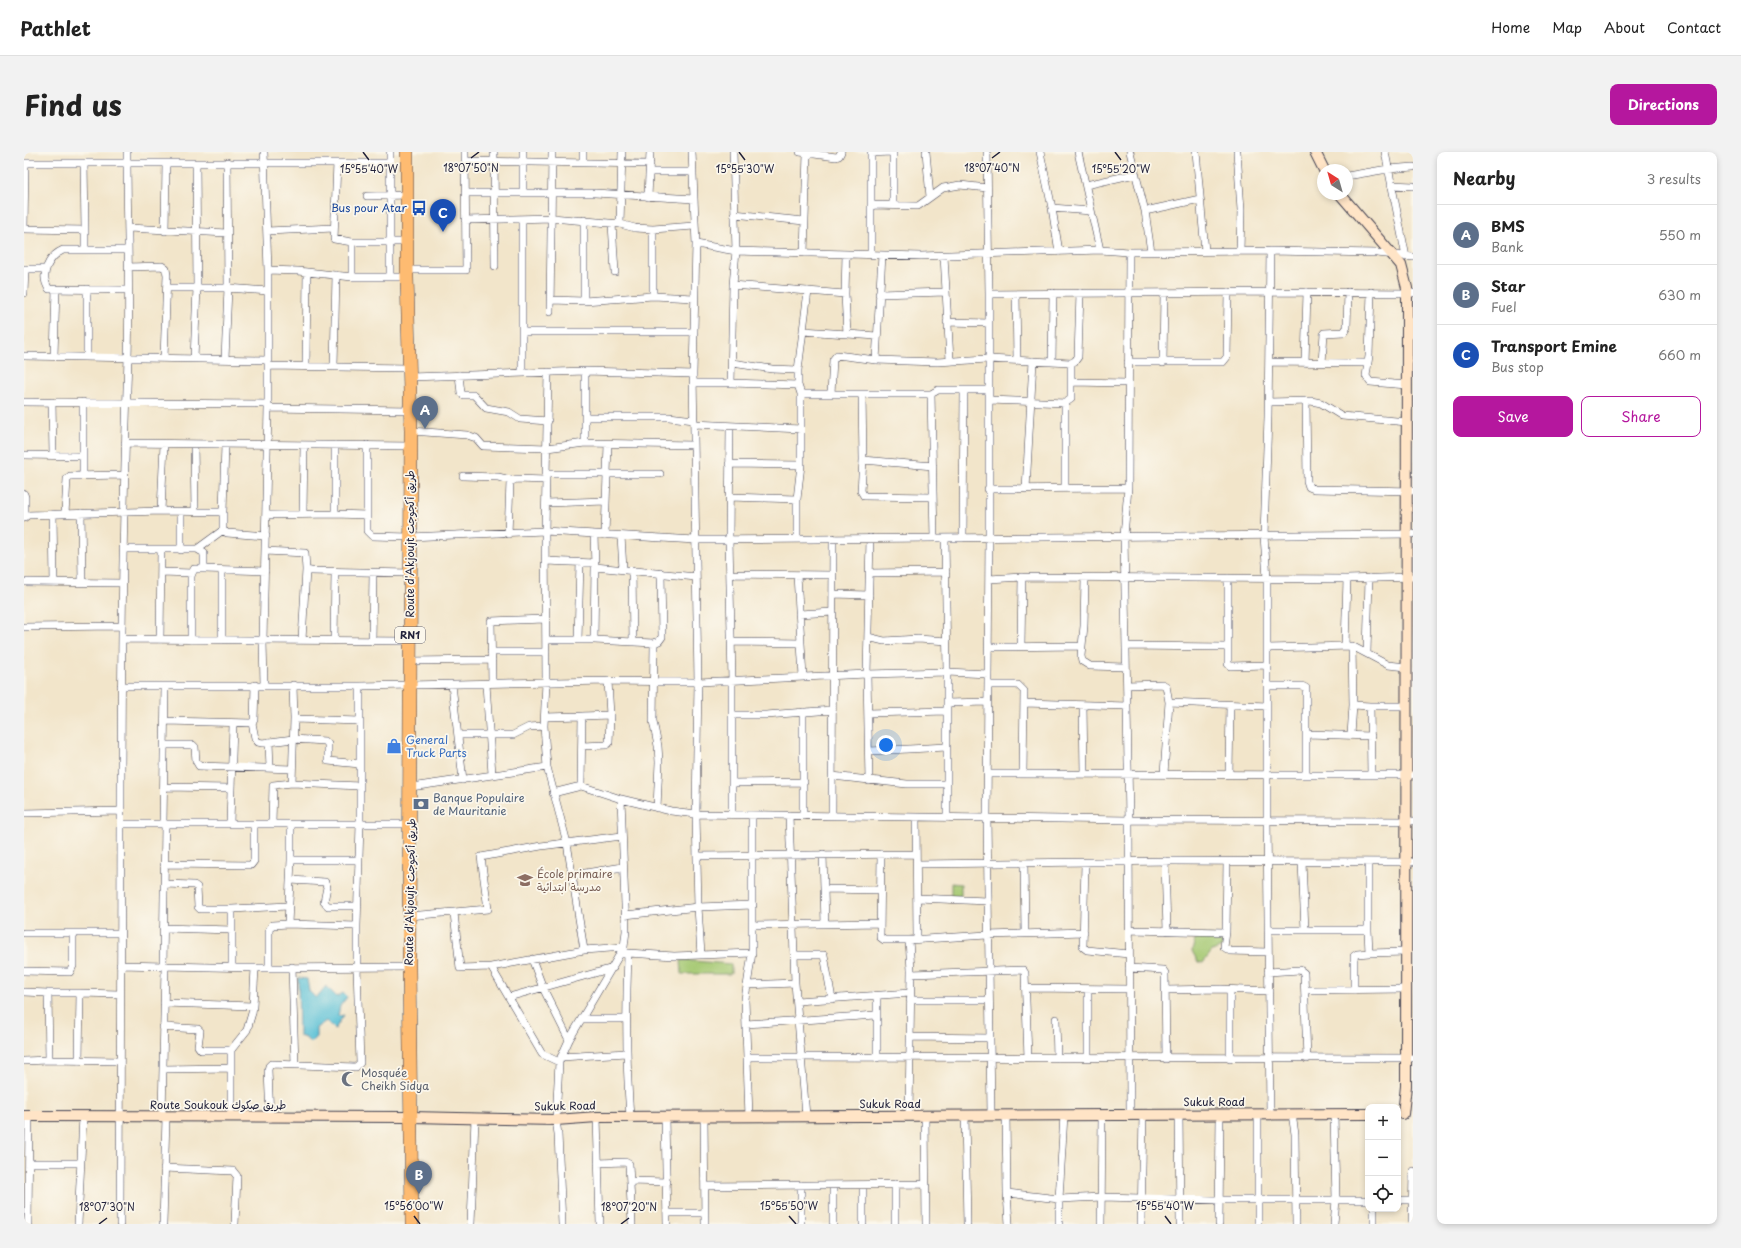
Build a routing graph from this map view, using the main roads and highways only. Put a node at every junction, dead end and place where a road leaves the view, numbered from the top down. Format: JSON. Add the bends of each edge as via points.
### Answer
{"nodes":[{"id":1,"x":407,"y":152,"type":"edge"},
{"id":2,"x":412,"y":1224,"type":"edge"}],
"edges":[{"from":1,"to":2,"type":"highway","name":"Route d'Akjoujt طريق أكجوجت","number":"RN1","via":[[411,410],[409,967]]}]}
